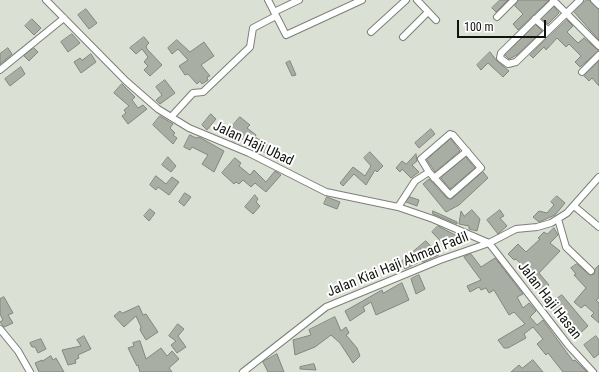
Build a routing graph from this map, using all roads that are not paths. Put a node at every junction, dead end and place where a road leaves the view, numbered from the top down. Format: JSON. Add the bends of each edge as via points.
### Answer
{"nodes":[{"id":1,"x":46,"y":0,"type":"edge"},
{"id":2,"x":268,"y":0,"type":"edge"},
{"id":3,"x":299,"y":0,"type":"edge"},
{"id":4,"x":361,"y":0,"type":"edge"},
{"id":5,"x":406,"y":0,"type":"edge"},
{"id":6,"x":418,"y":0,"type":"edge"},
{"id":7,"x":514,"y":0,"type":"edge"},
{"id":8,"x":554,"y":0,"type":"edge"},
{"id":9,"x":580,"y":0,"type":"edge"},
{"id":10,"x":594,"y":0,"type":"edge"},
{"id":11,"x":599,"y":6,"type":"edge"},
{"id":12,"x":428,"y":12,"type":"junction"},
{"id":13,"x":566,"y":13,"type":"junction"},
{"id":14,"x":275,"y":14,"type":"junction"},
{"id":15,"x":497,"y":17,"type":"dead end"},
{"id":16,"x":64,"y":18,"type":"junction"},
{"id":17,"x":535,"y":19,"type":"junction"},
{"id":18,"x":436,"y":20,"type":"dead end"},
{"id":19,"x":548,"y":30,"type":"junction"},
{"id":20,"x":372,"y":32,"type":"dead end"},
{"id":21,"x":403,"y":37,"type":"dead end"},
{"id":22,"x":599,"y":46,"type":"edge"},
{"id":23,"x":599,"y":55,"type":"edge"},
{"id":24,"x":0,"y":70,"type":"edge"},
{"id":25,"x":582,"y":72,"type":"dead end"},
{"id":26,"x":171,"y":117,"type":"junction"},
{"id":27,"x":467,"y":151,"type":"junction"},
{"id":28,"x":429,"y":172,"type":"junction"},
{"id":29,"x":599,"y":177,"type":"edge"},
{"id":30,"x":434,"y":178,"type":"junction"},
{"id":31,"x":574,"y":206,"type":"junction"},
{"id":32,"x":398,"y":208,"type":"junction"},
{"id":33,"x":558,"y":218,"type":"junction"},
{"id":34,"x":599,"y":227,"type":"edge"},
{"id":35,"x":489,"y":243,"type":"junction"},
{"id":36,"x":591,"y":271,"type":"dead end"},
{"id":37,"x":0,"y":329,"type":"edge"},
{"id":38,"x":30,"y":372,"type":"edge"},
{"id":39,"x":243,"y":372,"type":"edge"},
{"id":40,"x":593,"y":372,"type":"edge"}],
"edges":[{"from":1,"to":16,"type":"street","name":"Jalan Haji Ubad"},
{"from":2,"to":14,"type":"street"},
{"from":3,"to":14,"type":"street"},
{"from":4,"to":14,"type":"street","via":[[286,35]]},
{"from":5,"to":20,"type":"street"},
{"from":6,"to":12,"type":"street"},
{"from":7,"to":15,"type":"street"},
{"from":8,"to":13,"type":"street"},
{"from":8,"to":17,"type":"street"},
{"from":9,"to":13,"type":"street"},
{"from":10,"to":11,"type":"street"},
{"from":12,"to":18,"type":"street"},
{"from":12,"to":21,"type":"street"},
{"from":13,"to":19,"type":"street"},
{"from":13,"to":22,"type":"street"},
{"from":14,"to":26,"type":"street","via":[[253,28],[250,46],[203,92],[193,93]]},
{"from":16,"to":24,"type":"street"},
{"from":16,"to":26,"type":"street","name":"Jalan Haji Ubad","via":[[126,81]]},
{"from":17,"to":19,"type":"street"},
{"from":17,"to":19,"type":"street","via":[[501,53],[502,60],[508,64],[516,62]]},
{"from":23,"to":25,"type":"street"},
{"from":26,"to":32,"type":"street","name":"Jalan Haji Ubad","via":[[190,128],[250,153],[326,192]]},
{"from":27,"to":28,"type":"street","via":[[450,134],[422,159]]},
{"from":27,"to":30,"type":"street"},
{"from":27,"to":30,"type":"street","via":[[481,169],[452,195],[448,194]]},
{"from":28,"to":30,"type":"street"},
{"from":28,"to":32,"type":"street","via":[[416,181]]},
{"from":29,"to":31,"type":"street","name":"Jalan Kiai Haji Ahmad Fadil"},
{"from":31,"to":33,"type":"street","name":"Jalan Kiai Haji Ahmad Fadil"},
{"from":31,"to":34,"type":"street"},
{"from":32,"to":35,"type":"street","name":"Jalan Haji Ubad","via":[[433,219]]},
{"from":33,"to":35,"type":"street","name":"Jalan Kiai Haji Ahmad Fadil","via":[[537,227],[516,229]]},
{"from":33,"to":36,"type":"street","via":[[566,247]]},
{"from":35,"to":39,"type":"street","name":"Jalan Kiai Haji Ahmad Fadil","via":[[440,260],[326,307]]},
{"from":35,"to":40,"type":"street","name":"Jalan Haji Hasan","via":[[564,340]]},
{"from":37,"to":38,"type":"street","via":[[18,351]]}]}
